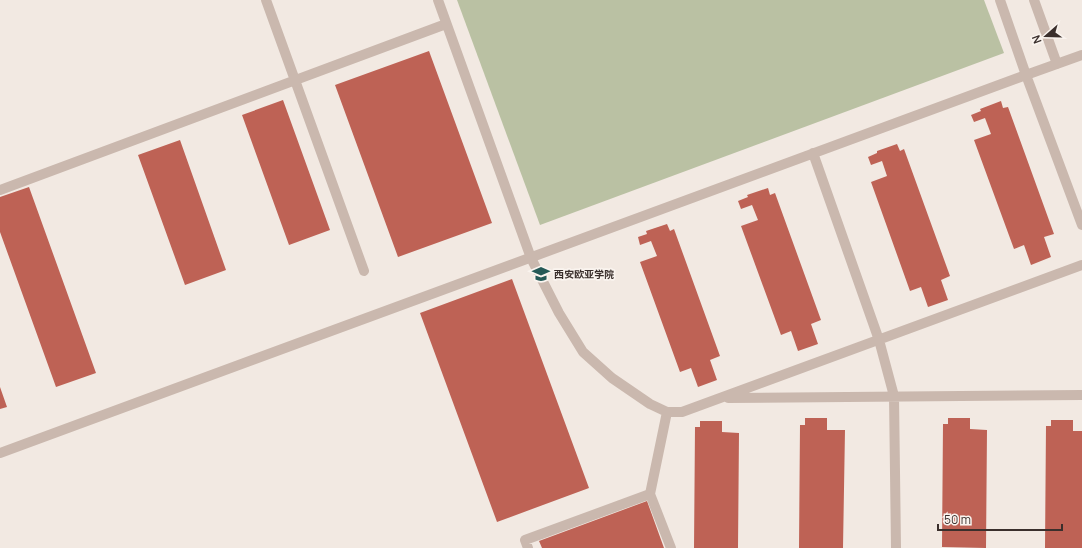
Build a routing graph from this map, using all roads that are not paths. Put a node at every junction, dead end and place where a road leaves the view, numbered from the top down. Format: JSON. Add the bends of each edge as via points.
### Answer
{"nodes":[{"id":1,"x":266,"y":0,"type":"edge"},
{"id":2,"x":438,"y":0,"type":"edge"},
{"id":3,"x":1000,"y":0,"type":"edge"},
{"id":4,"x":1034,"y":0,"type":"edge"},
{"id":5,"x":446,"y":24,"type":"junction"},
{"id":6,"x":1082,"y":55,"type":"edge"},
{"id":7,"x":1057,"y":64,"type":"junction"},
{"id":8,"x":1026,"y":75,"type":"junction"},
{"id":9,"x":295,"y":80,"type":"junction"},
{"id":10,"x":813,"y":153,"type":"junction"},
{"id":11,"x":0,"y":190,"type":"edge"},
{"id":12,"x":1082,"y":225,"type":"edge"},
{"id":13,"x":531,"y":258,"type":"junction"},
{"id":14,"x":1082,"y":265,"type":"edge"},
{"id":15,"x":364,"y":271,"type":"dead end"},
{"id":16,"x":879,"y":340,"type":"junction"},
{"id":17,"x":1082,"y":395,"type":"edge"},
{"id":18,"x":894,"y":396,"type":"junction"},
{"id":19,"x":720,"y":398,"type":"junction"},
{"id":20,"x":666,"y":412,"type":"junction"},
{"id":21,"x":0,"y":453,"type":"edge"},
{"id":22,"x":650,"y":494,"type":"junction"},
{"id":23,"x":528,"y":548,"type":"edge"},
{"id":24,"x":671,"y":548,"type":"edge"},
{"id":25,"x":896,"y":548,"type":"edge"}],
"edges":[{"from":1,"to":9,"type":"street"},
{"from":2,"to":5,"type":"street"},
{"from":3,"to":8,"type":"street"},
{"from":4,"to":7,"type":"street"},
{"from":5,"to":9,"type":"street"},
{"from":5,"to":13,"type":"street"},
{"from":6,"to":7,"type":"street"},
{"from":7,"to":8,"type":"street"},
{"from":8,"to":10,"type":"street"},
{"from":8,"to":12,"type":"street"},
{"from":9,"to":11,"type":"street"},
{"from":9,"to":15,"type":"street"},
{"from":10,"to":13,"type":"street"},
{"from":10,"to":16,"type":"street"},
{"from":13,"to":20,"type":"street","via":[[559,313],[583,352],[612,378]]},
{"from":13,"to":21,"type":"street"},
{"from":14,"to":16,"type":"street"},
{"from":16,"to":18,"type":"street"},
{"from":16,"to":19,"type":"street"},
{"from":17,"to":18,"type":"street"},
{"from":18,"to":19,"type":"street"},
{"from":18,"to":25,"type":"street"},
{"from":19,"to":20,"type":"street","via":[[682,412]]},
{"from":20,"to":22,"type":"street"},
{"from":22,"to":23,"type":"street","via":[[525,540]]},
{"from":22,"to":24,"type":"street"}]}
